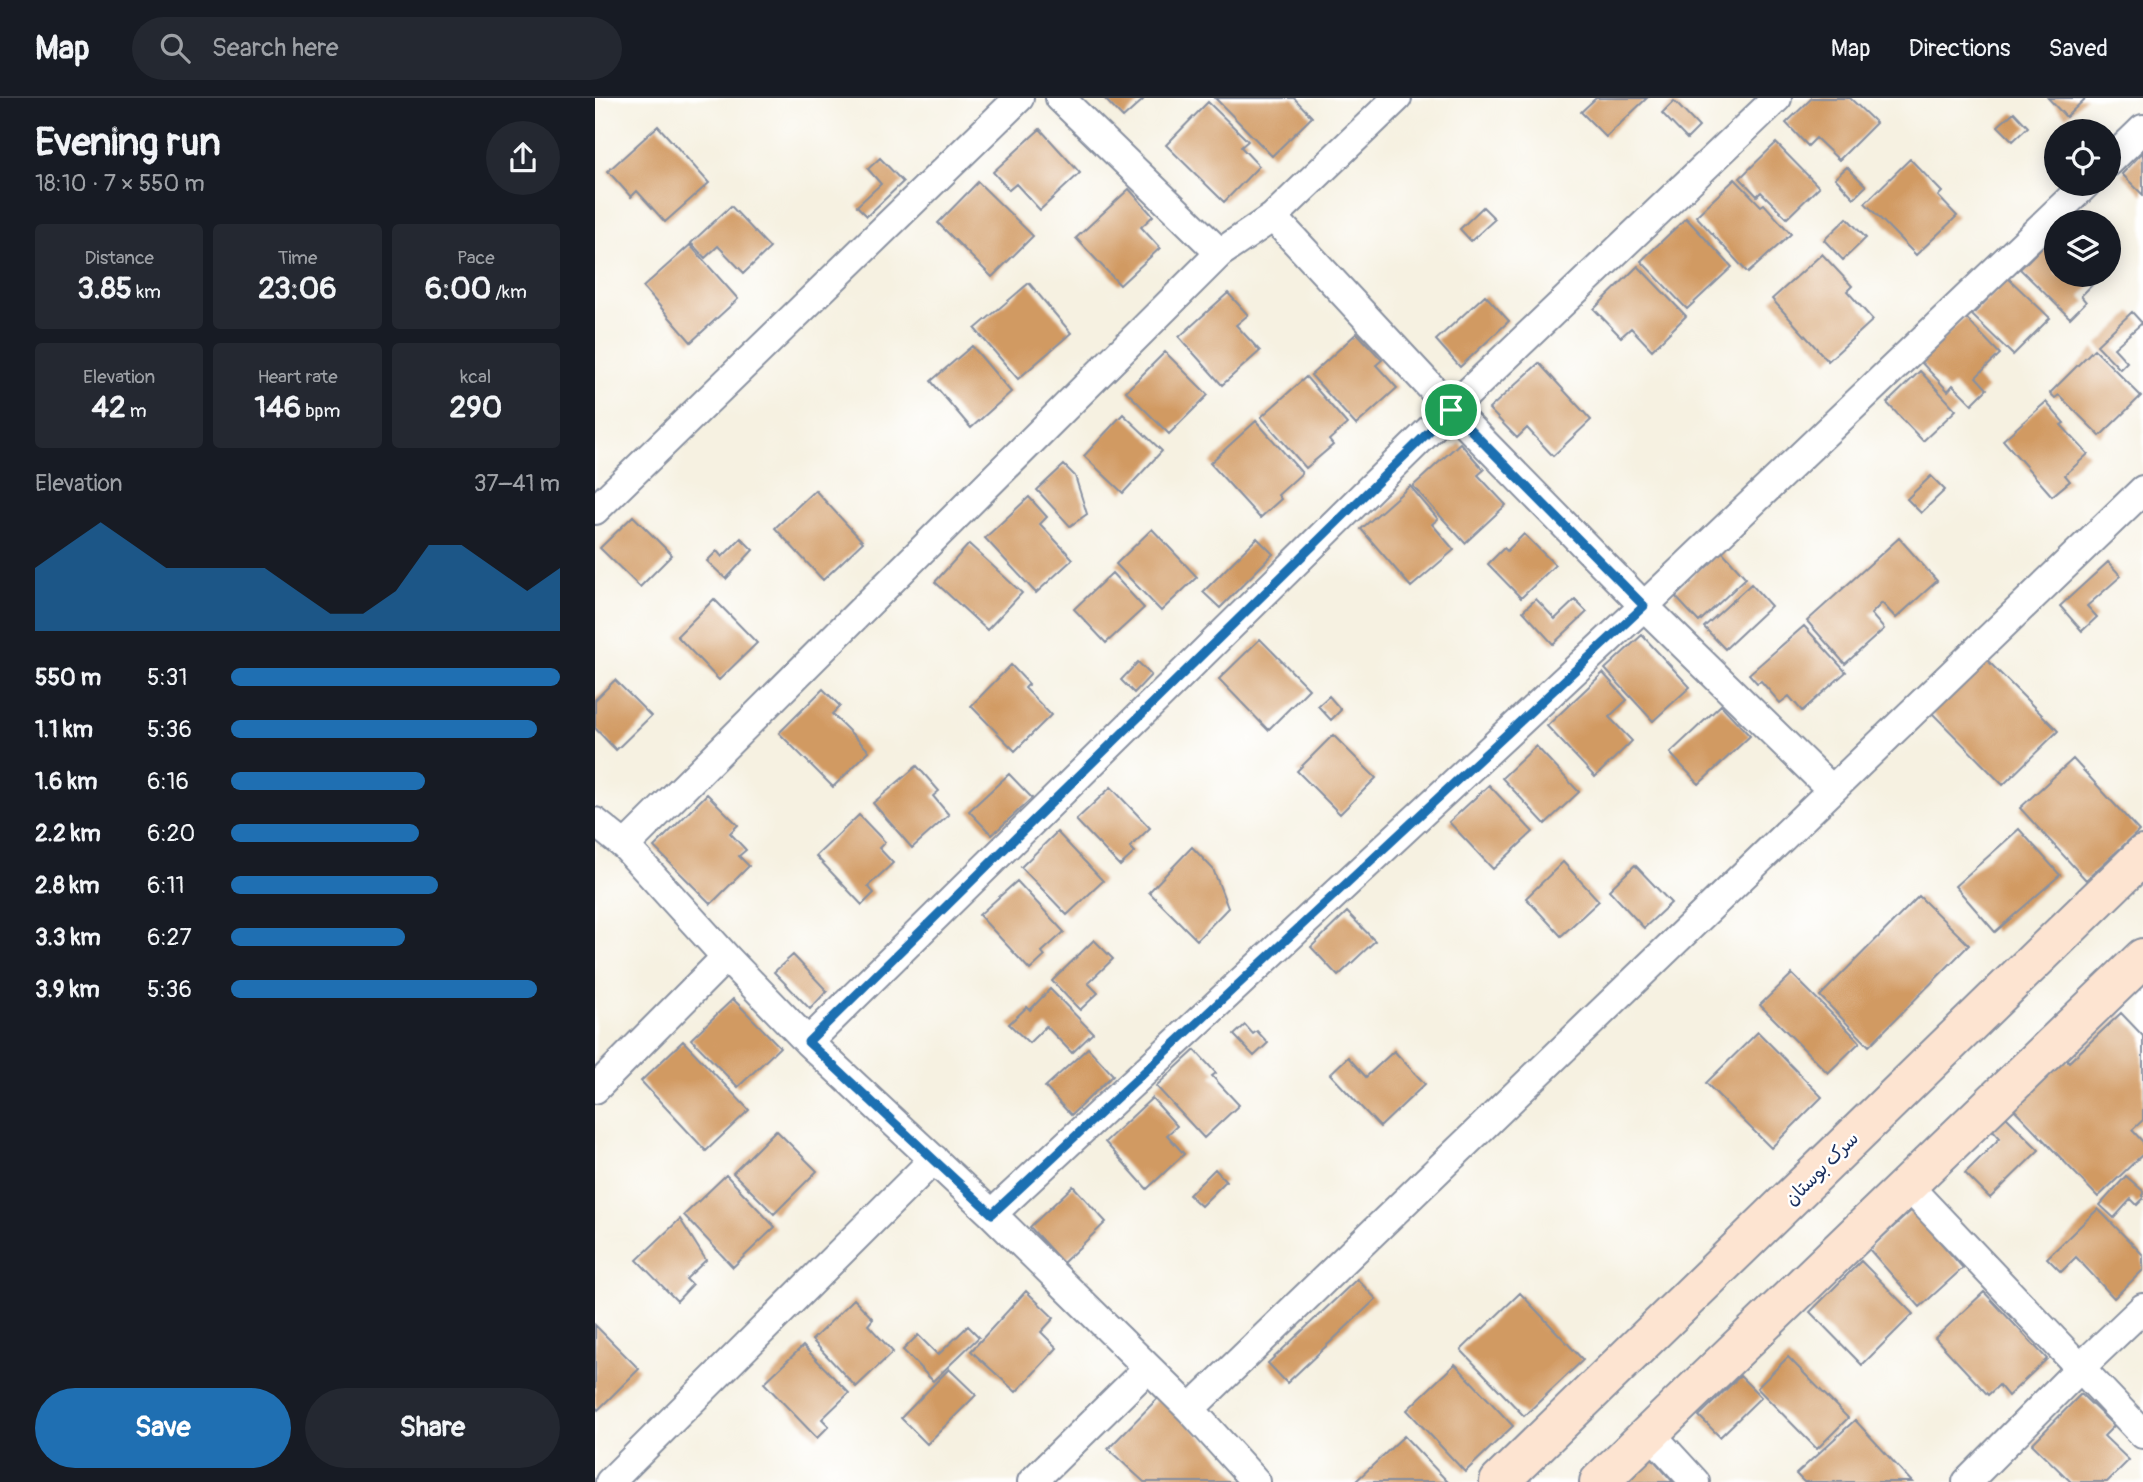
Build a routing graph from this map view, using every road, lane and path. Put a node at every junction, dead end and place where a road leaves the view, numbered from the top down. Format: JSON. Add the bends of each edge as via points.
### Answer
{"nodes":[{"id":1,"x":1019,"y":98,"type":"edge"},
{"id":2,"x":1060,"y":98,"type":"edge"},
{"id":3,"x":1397,"y":98,"type":"edge"},
{"id":4,"x":1777,"y":98,"type":"edge"},
{"id":5,"x":2143,"y":129,"type":"edge"},
{"id":6,"x":2121,"y":150,"type":"edge"},
{"id":7,"x":2073,"y":196,"type":"edge"},
{"id":8,"x":1273,"y":217,"type":"junction"},
{"id":9,"x":1220,"y":253,"type":"junction"},
{"id":10,"x":1451,"y":410,"type":"junction"},
{"id":11,"x":2143,"y":490,"type":"edge"},
{"id":12,"x":595,"y":510,"type":"edge"},
{"id":13,"x":1644,"y":606,"type":"junction"},
{"id":14,"x":1832,"y":790,"type":"junction"},
{"id":15,"x":595,"y":822,"type":"edge"},
{"id":16,"x":625,"y":846,"type":"junction"},
{"id":17,"x":2143,"y":855,"type":"edge"},
{"id":18,"x":726,"y":957,"type":"junction"},
{"id":19,"x":2143,"y":958,"type":"edge"},
{"id":20,"x":808,"y":1042,"type":"junction"},
{"id":21,"x":595,"y":1088,"type":"edge"},
{"id":22,"x":934,"y":1159,"type":"junction"},
{"id":23,"x":1907,"y":1185,"type":"junction"},
{"id":24,"x":992,"y":1214,"type":"junction"},
{"id":25,"x":2143,"y":1308,"type":"edge"},
{"id":26,"x":2081,"y":1367,"type":"junction"},
{"id":27,"x":1147,"y":1369,"type":"junction"},
{"id":28,"x":1190,"y":1409,"type":"junction"},
{"id":29,"x":1650,"y":1433,"type":"junction"},
{"id":30,"x":2143,"y":1434,"type":"edge"},
{"id":31,"x":610,"y":1482,"type":"edge"},
{"id":32,"x":1032,"y":1482,"type":"edge"},
{"id":33,"x":1256,"y":1482,"type":"edge"},
{"id":34,"x":1499,"y":1482,"type":"edge"},
{"id":35,"x":1599,"y":1482,"type":"edge"},
{"id":36,"x":1695,"y":1482,"type":"edge"},
{"id":37,"x":1967,"y":1482,"type":"edge"}],
"edges":[{"from":1,"to":12,"type":"street"},
{"from":2,"to":9,"type":"street"},
{"from":3,"to":8,"type":"street"},
{"from":4,"to":10,"type":"street"},
{"from":5,"to":6,"type":"street"},
{"from":7,"to":13,"type":"street"},
{"from":8,"to":9,"type":"street"},
{"from":8,"to":10,"type":"street"},
{"from":9,"to":16,"type":"street"},
{"from":10,"to":13,"type":"street"},
{"from":10,"to":20,"type":"street"},
{"from":11,"to":14,"type":"street"},
{"from":13,"to":14,"type":"street"},
{"from":13,"to":24,"type":"street"},
{"from":14,"to":28,"type":"street"},
{"from":15,"to":16,"type":"street"},
{"from":16,"to":18,"type":"street"},
{"from":17,"to":34,"type":"street","name":"سرک بوستان"},
{"from":18,"to":20,"type":"street"},
{"from":18,"to":21,"type":"street"},
{"from":19,"to":23,"type":"street"},
{"from":20,"to":22,"type":"street"},
{"from":22,"to":24,"type":"street"},
{"from":22,"to":31,"type":"street"},
{"from":23,"to":26,"type":"street"},
{"from":23,"to":29,"type":"street"},
{"from":24,"to":27,"type":"street"},
{"from":25,"to":26,"type":"street"},
{"from":26,"to":30,"type":"street"},
{"from":26,"to":37,"type":"street"},
{"from":27,"to":28,"type":"street"},
{"from":27,"to":32,"type":"street"},
{"from":28,"to":33,"type":"street"},
{"from":29,"to":35,"type":"street"},
{"from":29,"to":36,"type":"street"}]}
